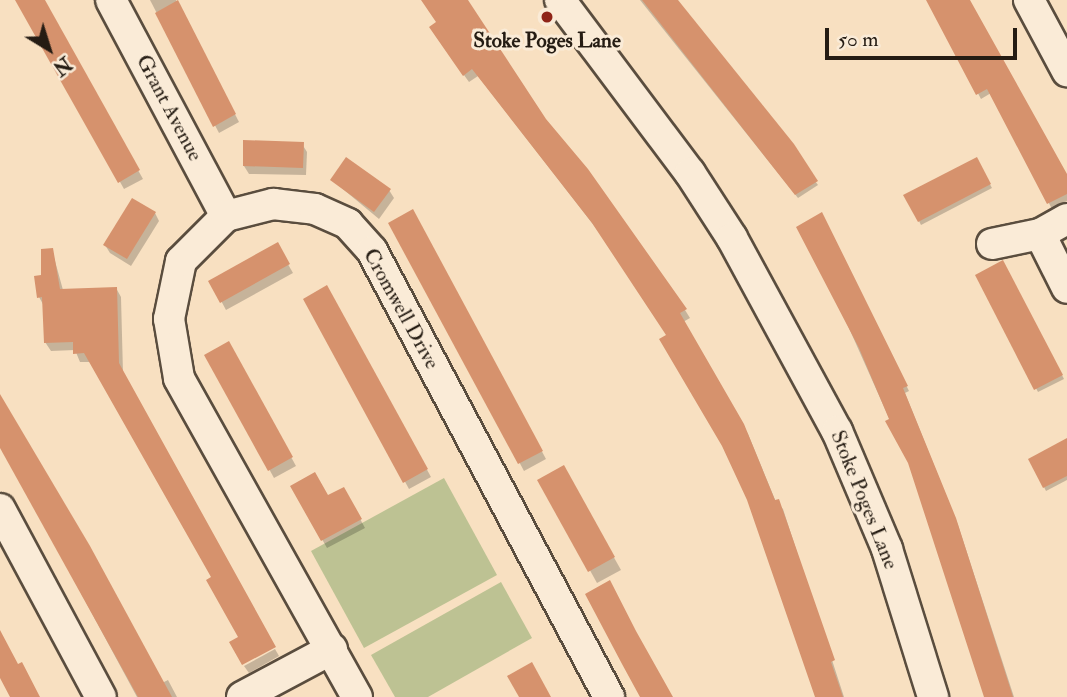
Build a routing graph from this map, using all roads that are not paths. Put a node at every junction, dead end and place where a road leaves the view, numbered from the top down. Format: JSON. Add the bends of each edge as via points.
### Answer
{"nodes":[{"id":1,"x":111,"y":0,"type":"edge"},
{"id":2,"x":560,"y":0,"type":"edge"},
{"id":3,"x":1029,"y":0,"type":"edge"},
{"id":4,"x":1067,"y":71,"type":"edge"},
{"id":5,"x":226,"y":216,"type":"junction"},
{"id":6,"x":1067,"y":219,"type":"edge"},
{"id":7,"x":1040,"y":234,"type":"junction"},
{"id":8,"x":992,"y":244,"type":"dead end"},
{"id":9,"x":1067,"y":288,"type":"edge"},
{"id":10,"x":0,"y":509,"type":"edge"},
{"id":11,"x":332,"y":649,"type":"junction"},
{"id":12,"x":101,"y":697,"type":"edge"},
{"id":13,"x":242,"y":697,"type":"edge"},
{"id":14,"x":357,"y":697,"type":"edge"},
{"id":15,"x":609,"y":697,"type":"edge"},
{"id":16,"x":933,"y":697,"type":"edge"}],
"edges":[{"from":1,"to":5,"type":"street","name":"Grant Avenue"},
{"from":2,"to":16,"type":"street","name":"Stoke Poges Lane","via":[[697,184],[837,431],[887,549]]},
{"from":3,"to":4,"type":"street"},
{"from":5,"to":11,"type":"street","via":[[181,261],[169,319],[179,378]]},
{"from":5,"to":15,"type":"street","name":"Cromwell Drive","via":[[272,204],[315,209],[348,224],[372,251]]},
{"from":6,"to":7,"type":"street"},
{"from":7,"to":8,"type":"street"},
{"from":7,"to":9,"type":"street"},
{"from":10,"to":12,"type":"street"},
{"from":11,"to":13,"type":"street"},
{"from":11,"to":14,"type":"street"}]}
